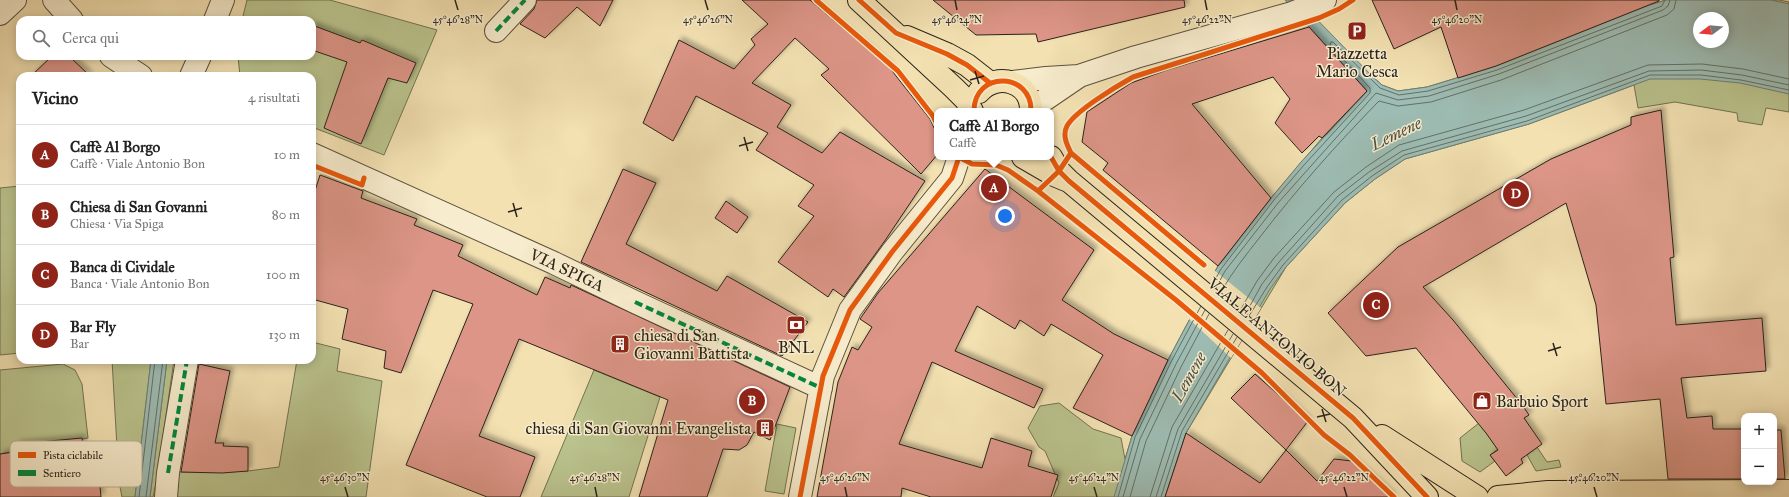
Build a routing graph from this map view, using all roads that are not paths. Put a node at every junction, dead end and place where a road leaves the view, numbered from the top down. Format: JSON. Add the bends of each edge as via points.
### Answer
{"nodes":[{"id":1,"x":15,"y":0,"type":"edge"},
{"id":2,"x":54,"y":0,"type":"edge"},
{"id":3,"x":223,"y":0,"type":"edge"},
{"id":4,"x":525,"y":0,"type":"edge"},
{"id":5,"x":859,"y":0,"type":"edge"},
{"id":6,"x":1308,"y":7,"type":"edge"},
{"id":7,"x":0,"y":14,"type":"edge"},
{"id":8,"x":68,"y":16,"type":"edge"},
{"id":9,"x":217,"y":16,"type":"edge"},
{"id":10,"x":496,"y":31,"type":"dead end"},
{"id":11,"x":896,"y":33,"type":"junction"},
{"id":12,"x":117,"y":60,"type":"edge"},
{"id":13,"x":198,"y":60,"type":"edge"},
{"id":14,"x":135,"y":72,"type":"edge"},
{"id":15,"x":193,"y":72,"type":"edge"},
{"id":16,"x":1079,"y":76,"type":"junction"},
{"id":17,"x":1013,"y":82,"type":"junction"},
{"id":18,"x":990,"y":83,"type":"junction"},
{"id":19,"x":971,"y":108,"type":"edge"},
{"id":20,"x":974,"y":108,"type":"edge"},
{"id":21,"x":1031,"y":108,"type":"edge"},
{"id":22,"x":1034,"y":108,"type":"edge"},
{"id":23,"x":316,"y":156,"type":"edge"},
{"id":24,"x":958,"y":160,"type":"edge"},
{"id":25,"x":1028,"y":160,"type":"edge"},
{"id":26,"x":1053,"y":160,"type":"edge"},
{"id":27,"x":1069,"y":181,"type":"junction"},
{"id":28,"x":185,"y":364,"type":"edge"},
{"id":29,"x":821,"y":388,"type":"junction"},
{"id":30,"x":1353,"y":418,"type":"junction"},
{"id":31,"x":1789,"y":491,"type":"edge"},
{"id":32,"x":166,"y":497,"type":"edge"},
{"id":33,"x":800,"y":497,"type":"edge"},
{"id":34,"x":1428,"y":497,"type":"edge"},
{"id":35,"x":1477,"y":497,"type":"edge"},
{"id":36,"x":1498,"y":497,"type":"edge"}],
"edges":[{"from":1,"to":7,"type":"street"},
{"from":2,"to":8,"type":"street"},
{"from":3,"to":9,"type":"street"},
{"from":4,"to":10,"type":"street"},
{"from":5,"to":11,"type":"main road"},
{"from":6,"to":16,"type":"street"},
{"from":11,"to":18,"type":"main road","via":[[948,54]]},
{"from":11,"to":19,"type":"main road","via":[[958,92]]},
{"from":12,"to":14,"type":"street"},
{"from":13,"to":15,"type":"street"},
{"from":16,"to":17,"type":"street"},
{"from":16,"to":22,"type":"street"},
{"from":17,"to":18,"type":"main road","via":[[1005,80]]},
{"from":17,"to":21,"type":"main road","via":[[1026,93]]},
{"from":18,"to":20,"type":"main road","via":[[976,95]]},
{"from":23,"to":29,"type":"street","name":"VIA SPIGA","via":[[554,263]]},
{"from":24,"to":29,"type":"street","via":[[952,178],[892,252],[850,310],[823,376]]},
{"from":25,"to":27,"type":"main road","name":"VIALE ANTONIO BON"},
{"from":26,"to":27,"type":"main road","name":"VIALE ANTONIO BON"},
{"from":27,"to":30,"type":"main road","name":"VIALE ANTONIO BON"},
{"from":28,"to":32,"type":"street"},
{"from":29,"to":33,"type":"street"},
{"from":30,"to":34,"type":"main road","name":"VIALE ANTONIO BON"},
{"from":30,"to":35,"type":"main road","name":"VIALE ANTONIO BON"},
{"from":31,"to":36,"type":"main road","via":[[1548,492]]}]}
